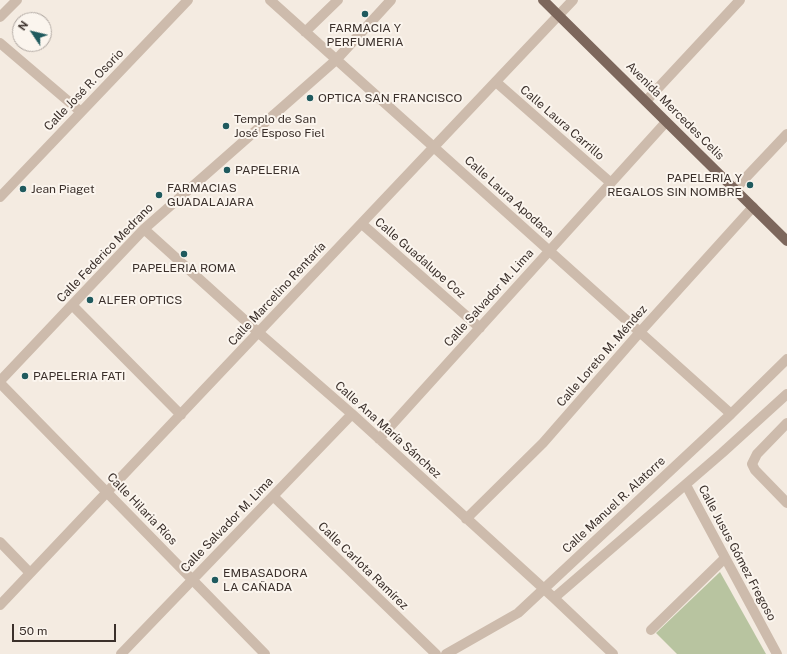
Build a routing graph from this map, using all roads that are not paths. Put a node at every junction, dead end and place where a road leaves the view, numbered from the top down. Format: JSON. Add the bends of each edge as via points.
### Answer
{"nodes":[{"id":1,"x":17,"y":0,"type":"edge"},
{"id":2,"x":188,"y":0,"type":"edge"},
{"id":3,"x":270,"y":0,"type":"edge"},
{"id":4,"x":338,"y":0,"type":"edge"},
{"id":5,"x":391,"y":0,"type":"edge"},
{"id":6,"x":543,"y":0,"type":"edge"},
{"id":7,"x":573,"y":0,"type":"edge"},
{"id":8,"x":740,"y":0,"type":"edge"},
{"id":9,"x":559,"y":15,"type":"junction"},
{"id":10,"x":0,"y":17,"type":"edge"},
{"id":11,"x":305,"y":32,"type":"junction"},
{"id":12,"x":0,"y":43,"type":"edge"},
{"id":13,"x":336,"y":60,"type":"junction"},
{"id":14,"x":496,"y":82,"type":"junction"},
{"id":15,"x":646,"y":101,"type":"junction"},
{"id":16,"x":80,"y":112,"type":"junction"},
{"id":17,"x":666,"y":122,"type":"junction"},
{"id":18,"x":787,"y":134,"type":"edge"},
{"id":19,"x":434,"y":147,"type":"junction"},
{"id":20,"x":611,"y":182,"type":"junction"},
{"id":21,"x":735,"y":189,"type":"junction"},
{"id":22,"x":0,"y":197,"type":"edge"},
{"id":23,"x":752,"y":206,"type":"junction"},
{"id":24,"x":362,"y":224,"type":"junction"},
{"id":25,"x":144,"y":229,"type":"junction"},
{"id":26,"x":787,"y":241,"type":"edge"},
{"id":27,"x":549,"y":251,"type":"junction"},
{"id":28,"x":72,"y":305,"type":"junction"},
{"id":29,"x":480,"y":328,"type":"junction"},
{"id":30,"x":640,"y":332,"type":"junction"},
{"id":31,"x":259,"y":333,"type":"junction"},
{"id":32,"x":787,"y":359,"type":"edge"},
{"id":33,"x":0,"y":382,"type":"edge"},
{"id":34,"x":787,"y":394,"type":"edge"},
{"id":35,"x":352,"y":414,"type":"junction"},
{"id":36,"x":731,"y":414,"type":"junction"},
{"id":37,"x":181,"y":415,"type":"junction"},
{"id":38,"x":787,"y":423,"type":"edge"},
{"id":39,"x":379,"y":439,"type":"junction"},
{"id":40,"x":686,"y":484,"type":"junction"},
{"id":41,"x":107,"y":492,"type":"junction"},
{"id":42,"x":273,"y":496,"type":"junction"},
{"id":43,"x":787,"y":503,"type":"edge"},
{"id":44,"x":466,"y":519,"type":"junction"},
{"id":45,"x":0,"y":542,"type":"edge"},
{"id":46,"x":725,"y":558,"type":"junction"},
{"id":47,"x":30,"y":573,"type":"junction"},
{"id":48,"x":193,"y":579,"type":"junction"},
{"id":49,"x":543,"y":590,"type":"junction"},
{"id":50,"x":554,"y":598,"type":"junction"},
{"id":51,"x":0,"y":605,"type":"edge"},
{"id":52,"x":651,"y":630,"type":"dead end"},
{"id":53,"x":120,"y":654,"type":"edge"},
{"id":54,"x":265,"y":654,"type":"edge"},
{"id":55,"x":436,"y":654,"type":"edge"},
{"id":56,"x":446,"y":654,"type":"edge"},
{"id":57,"x":613,"y":654,"type":"edge"},
{"id":58,"x":777,"y":654,"type":"edge"}],
"edges":[{"from":1,"to":10,"type":"street"},
{"from":2,"to":16,"type":"street","name":"Calle José R. Osorio"},
{"from":3,"to":11,"type":"street","name":"Calle Laura Apodaca"},
{"from":4,"to":11,"type":"street"},
{"from":5,"to":13,"type":"street","name":"Calle Federico Medrano"},
{"from":6,"to":9,"type":"main road","name":"Avenida Mercedes Celis"},
{"from":7,"to":9,"type":"street","name":"Calle Marcelino Rentaría"},
{"from":8,"to":15,"type":"street"},
{"from":9,"to":14,"type":"street","name":"Calle Marcelino Rentaría"},
{"from":9,"to":15,"type":"main road","name":"Avenida Mercedes Celis"},
{"from":11,"to":13,"type":"street","name":"Calle Laura Apodaca"},
{"from":12,"to":16,"type":"street"},
{"from":13,"to":19,"type":"street","name":"Calle Laura Apodaca"},
{"from":13,"to":25,"type":"street","name":"Calle Federico Medrano"},
{"from":14,"to":19,"type":"street","name":"Calle Marcelino Rentaría"},
{"from":14,"to":20,"type":"street","name":"Calle Laura Carrillo"},
{"from":15,"to":17,"type":"main road","name":"Avenida Mercedes Celis"},
{"from":16,"to":22,"type":"street","name":"Calle José R. Osorio"},
{"from":17,"to":20,"type":"street","name":"Calle Salvador M. Lima"},
{"from":17,"to":21,"type":"main road","name":"Avenida Mercedes Celis"},
{"from":18,"to":21,"type":"street"},
{"from":19,"to":24,"type":"street","name":"Calle Marcelino Rentaría"},
{"from":19,"to":27,"type":"street","name":"Calle Laura Apodaca"},
{"from":20,"to":27,"type":"street","name":"Calle Salvador M. Lima"},
{"from":21,"to":23,"type":"main road","name":"Avenida Mercedes Celis"},
{"from":23,"to":26,"type":"main road","name":"Avenida Mercedes Celis"},
{"from":23,"to":30,"type":"street","name":"Calle Loreto M. Méndez"},
{"from":24,"to":29,"type":"street","name":"Calle Guadalupe Coz"},
{"from":24,"to":31,"type":"street","name":"Calle Marcelino Rentaría"},
{"from":25,"to":28,"type":"street","name":"Calle Federico Medrano"},
{"from":25,"to":31,"type":"street","name":"Calle Ana María Sánchez"},
{"from":27,"to":29,"type":"street","name":"Calle Salvador M. Lima"},
{"from":27,"to":30,"type":"street","name":"Calle Laura Apodaca"},
{"from":28,"to":33,"type":"street","name":"Calle Federico Medrano"},
{"from":28,"to":37,"type":"street"},
{"from":29,"to":39,"type":"street","name":"Calle Salvador M. Lima"},
{"from":30,"to":36,"type":"street","name":"Calle Laura Apodaca"},
{"from":30,"to":44,"type":"street","name":"Calle Loreto M. Méndez","via":[[543,443]]},
{"from":31,"to":35,"type":"street","name":"Calle Ana María Sánchez"},
{"from":31,"to":37,"type":"street","name":"Calle Marcelino Rentaría"},
{"from":32,"to":36,"type":"street","name":"Calle Manuel R. Alatorre"},
{"from":33,"to":41,"type":"street","name":"Calle Hilaria Ríos"},
{"from":34,"to":40,"type":"street"},
{"from":35,"to":39,"type":"street","name":"Calle Ana María Sánchez"},
{"from":35,"to":42,"type":"street","name":"Calle Salvador M. Lima"},
{"from":36,"to":49,"type":"street","name":"Calle Manuel R. Alatorre"},
{"from":37,"to":41,"type":"street","name":"Calle Marcelino Rentaría"},
{"from":38,"to":43,"type":"street","via":[[757,454],[752,464]]},
{"from":39,"to":44,"type":"street","name":"Calle Ana María Sánchez"},
{"from":40,"to":46,"type":"street","name":"Calle Jusus Gómez Fregoso"},
{"from":40,"to":50,"type":"street"},
{"from":41,"to":47,"type":"street","name":"Calle Marcelino Rentaría"},
{"from":41,"to":48,"type":"street","name":"Calle Hilaria Ríos"},
{"from":42,"to":48,"type":"street","name":"Calle Salvador M. Lima"},
{"from":42,"to":55,"type":"street","name":"Calle Carlota Ramírez"},
{"from":44,"to":49,"type":"street","name":"Calle Ana María Sánchez"},
{"from":45,"to":47,"type":"street"},
{"from":46,"to":52,"type":"street"},
{"from":46,"to":58,"type":"street","name":"Calle Jusus Gómez Fregoso"},
{"from":47,"to":51,"type":"street","name":"Calle Marcelino Rentaría"},
{"from":48,"to":53,"type":"street","name":"Calle Salvador M. Lima"},
{"from":48,"to":54,"type":"street","name":"Calle Hilaria Ríos"},
{"from":49,"to":50,"type":"street","name":"Calle Ana María Sánchez"},
{"from":49,"to":56,"type":"street","name":"Calle Manuel R. Alatorre","via":[[518,613]]},
{"from":50,"to":57,"type":"street","name":"Calle Ana María Sánchez"}]}
